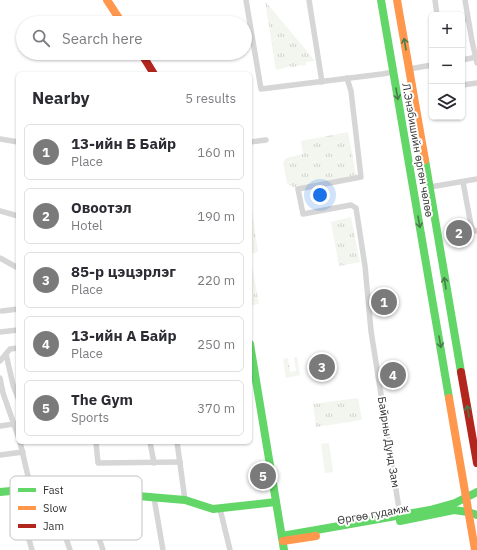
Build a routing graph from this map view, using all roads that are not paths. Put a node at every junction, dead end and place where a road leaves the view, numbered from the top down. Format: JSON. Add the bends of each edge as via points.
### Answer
{"nodes":[{"id":1,"x":107,"y":0,"type":"edge"},
{"id":2,"x":246,"y":0,"type":"edge"},
{"id":3,"x":309,"y":0,"type":"edge"},
{"id":4,"x":381,"y":0,"type":"edge"},
{"id":5,"x":397,"y":0,"type":"edge"},
{"id":6,"x":435,"y":0,"type":"edge"},
{"id":7,"x":465,"y":0,"type":"edge"},
{"id":8,"x":437,"y":12,"type":"edge"},
{"id":9,"x":465,"y":12,"type":"edge"},
{"id":10,"x":117,"y":16,"type":"edge"},
{"id":11,"x":249,"y":16,"type":"edge"},
{"id":12,"x":465,"y":19,"type":"edge"},
{"id":13,"x":252,"y":35,"type":"edge"},
{"id":14,"x":477,"y":59,"type":"edge"},
{"id":15,"x":145,"y":60,"type":"edge"},
{"id":16,"x":465,"y":60,"type":"edge"},
{"id":17,"x":429,"y":66,"type":"edge"},
{"id":18,"x":409,"y":69,"type":"junction"},
{"id":19,"x":153,"y":72,"type":"edge"},
{"id":20,"x":393,"y":72,"type":"junction"},
{"id":21,"x":346,"y":78,"type":"junction"},
{"id":22,"x":322,"y":82,"type":"junction"},
{"id":23,"x":477,"y":83,"type":"edge"},
{"id":24,"x":465,"y":85,"type":"edge"},
{"id":25,"x":0,"y":139,"type":"edge"},
{"id":26,"x":266,"y":140,"type":"dead end"},
{"id":27,"x":16,"y":142,"type":"edge"},
{"id":28,"x":252,"y":142,"type":"edge"},
{"id":29,"x":477,"y":179,"type":"edge"},
{"id":30,"x":463,"y":182,"type":"junction"},
{"id":31,"x":430,"y":187,"type":"junction"},
{"id":32,"x":0,"y":211,"type":"edge"},
{"id":33,"x":16,"y":215,"type":"edge"},
{"id":34,"x":477,"y":231,"type":"edge"},
{"id":35,"x":0,"y":258,"type":"edge"},
{"id":36,"x":16,"y":267,"type":"edge"},
{"id":37,"x":433,"y":304,"type":"junction"},
{"id":38,"x":449,"y":304,"type":"junction"},
{"id":39,"x":16,"y":309,"type":"edge"},
{"id":40,"x":2,"y":311,"type":"dead end"},
{"id":41,"x":16,"y":330,"type":"edge"},
{"id":42,"x":0,"y":332,"type":"edge"},
{"id":43,"x":16,"y":348,"type":"edge"},
{"id":44,"x":6,"y":354,"type":"junction"},
{"id":45,"x":252,"y":356,"type":"edge"},
{"id":46,"x":0,"y":361,"type":"edge"},
{"id":47,"x":0,"y":378,"type":"edge"},
{"id":48,"x":16,"y":393,"type":"edge"},
{"id":49,"x":14,"y":424,"type":"junction"},
{"id":50,"x":0,"y":426,"type":"edge"},
{"id":51,"x":16,"y":430,"type":"edge"},
{"id":52,"x":21,"y":444,"type":"edge"},
{"id":53,"x":96,"y":444,"type":"edge"},
{"id":54,"x":150,"y":444,"type":"edge"},
{"id":55,"x":177,"y":444,"type":"edge"},
{"id":56,"x":23,"y":452,"type":"junction"},
{"id":57,"x":0,"y":455,"type":"edge"},
{"id":58,"x":180,"y":462,"type":"junction"},
{"id":59,"x":154,"y":463,"type":"junction"},
{"id":60,"x":477,"y":463,"type":"edge"},
{"id":61,"x":28,"y":476,"type":"edge"},
{"id":62,"x":10,"y":491,"type":"edge"},
{"id":63,"x":0,"y":492,"type":"edge"},
{"id":64,"x":477,"y":492,"type":"edge"},
{"id":65,"x":142,"y":497,"type":"edge"},
{"id":66,"x":154,"y":498,"type":"junction"},
{"id":67,"x":466,"y":499,"type":"junction"},
{"id":68,"x":185,"y":500,"type":"junction"},
{"id":69,"x":276,"y":502,"type":"junction"},
{"id":70,"x":220,"y":509,"type":"junction"},
{"id":71,"x":468,"y":512,"type":"junction"},
{"id":72,"x":400,"y":515,"type":"junction"},
{"id":73,"x":477,"y":515,"type":"edge"},
{"id":74,"x":29,"y":540,"type":"edge"},
{"id":75,"x":67,"y":540,"type":"edge"},
{"id":76,"x":100,"y":540,"type":"edge"},
{"id":77,"x":283,"y":542,"type":"edge"},
{"id":78,"x":32,"y":550,"type":"edge"},
{"id":79,"x":70,"y":550,"type":"edge"},
{"id":80,"x":103,"y":550,"type":"edge"},
{"id":81,"x":163,"y":550,"type":"edge"},
{"id":82,"x":230,"y":550,"type":"edge"},
{"id":83,"x":475,"y":550,"type":"edge"}],
"edges":[{"from":1,"to":10,"type":"main road"},
{"from":2,"to":11,"type":"street"},
{"from":3,"to":22,"type":"street"},
{"from":4,"to":20,"type":"main road","name":"Л.Энэбишийн өргөн чөлөө"},
{"from":18,"to":5,"type":"main road","name":"Л.Энэбишийн өргөн чөлөө","one_way":true},
{"from":6,"to":8,"type":"street"},
{"from":7,"to":9,"type":"street"},
{"from":12,"to":14,"type":"street"},
{"from":13,"to":22,"type":"street","via":[[261,88]]},
{"from":14,"to":16,"type":"street"},
{"from":15,"to":19,"type":"main road"},
{"from":17,"to":18,"type":"street"},
{"from":18,"to":31,"type":"main road","name":"Л.Энэбишийн өргөн чөлөө"},
{"from":20,"to":21,"type":"street"},
{"from":20,"to":37,"type":"main road","name":"Л.Энэбишийн өргөн чөлөө","one_way":true},
{"from":21,"to":22,"type":"street"},
{"from":21,"to":72,"type":"street","name":"Байрны Дунд Зам","via":[[351,91],[361,177],[298,190],[303,214],[351,205],[356,208],[371,331]]},
{"from":23,"to":24,"type":"street"},
{"from":25,"to":27,"type":"street"},
{"from":26,"to":28,"type":"street"},
{"from":29,"to":30,"type":"street"},
{"from":30,"to":31,"type":"street"},
{"from":30,"to":34,"type":"street","via":[[471,225],[473,230]]},
{"from":38,"to":31,"type":"main road","name":"Л.Энэбишийн өргөн чөлөө","one_way":true},
{"from":32,"to":33,"type":"street"},
{"from":35,"to":36,"type":"street"},
{"from":37,"to":38,"type":"main road","via":[[441,309]]},
{"from":37,"to":67,"type":"main road","name":"Л.Энэбишийн өргөн чөлөө","one_way":true},
{"from":60,"to":38,"type":"main road","name":"Л.Энэбишийн өргөн чөлөө","one_way":true},
{"from":39,"to":40,"type":"street"},
{"from":41,"to":42,"type":"street"},
{"from":43,"to":44,"type":"street","via":[[10,349]]},
{"from":44,"to":46,"type":"street"},
{"from":44,"to":48,"type":"street"},
{"from":45,"to":69,"type":"main road"},
{"from":47,"to":49,"type":"street"},
{"from":49,"to":50,"type":"street"},
{"from":49,"to":51,"type":"street"},
{"from":52,"to":56,"type":"street"},
{"from":53,"to":59,"type":"street","via":[[98,463]]},
{"from":54,"to":59,"type":"street"},
{"from":55,"to":58,"type":"street"},
{"from":56,"to":57,"type":"street"},
{"from":56,"to":61,"type":"street"},
{"from":58,"to":59,"type":"street"},
{"from":58,"to":68,"type":"street"},
{"from":62,"to":63,"type":"main road"},
{"from":64,"to":67,"type":"main road","name":"Өргөө гудамж"},
{"from":65,"to":66,"type":"main road"},
{"from":66,"to":68,"type":"main road"},
{"from":66,"to":81,"type":"street"},
{"from":67,"to":71,"type":"main road"},
{"from":67,"to":72,"type":"main road","name":"Өргөө гудамж"},
{"from":68,"to":70,"type":"main road","via":[[204,507]]},
{"from":69,"to":70,"type":"main road"},
{"from":69,"to":77,"type":"main road"},
{"from":70,"to":82,"type":"street"},
{"from":71,"to":73,"type":"main road","name":"Өргөө гудамж"},
{"from":71,"to":77,"type":"main road","name":"Өргөө гудамж","via":[[454,510]]},
{"from":71,"to":83,"type":"main road"},
{"from":72,"to":77,"type":"main road","name":"Өргөө гудамж"},
{"from":74,"to":78,"type":"street"},
{"from":75,"to":79,"type":"street"},
{"from":76,"to":80,"type":"street"}]}
